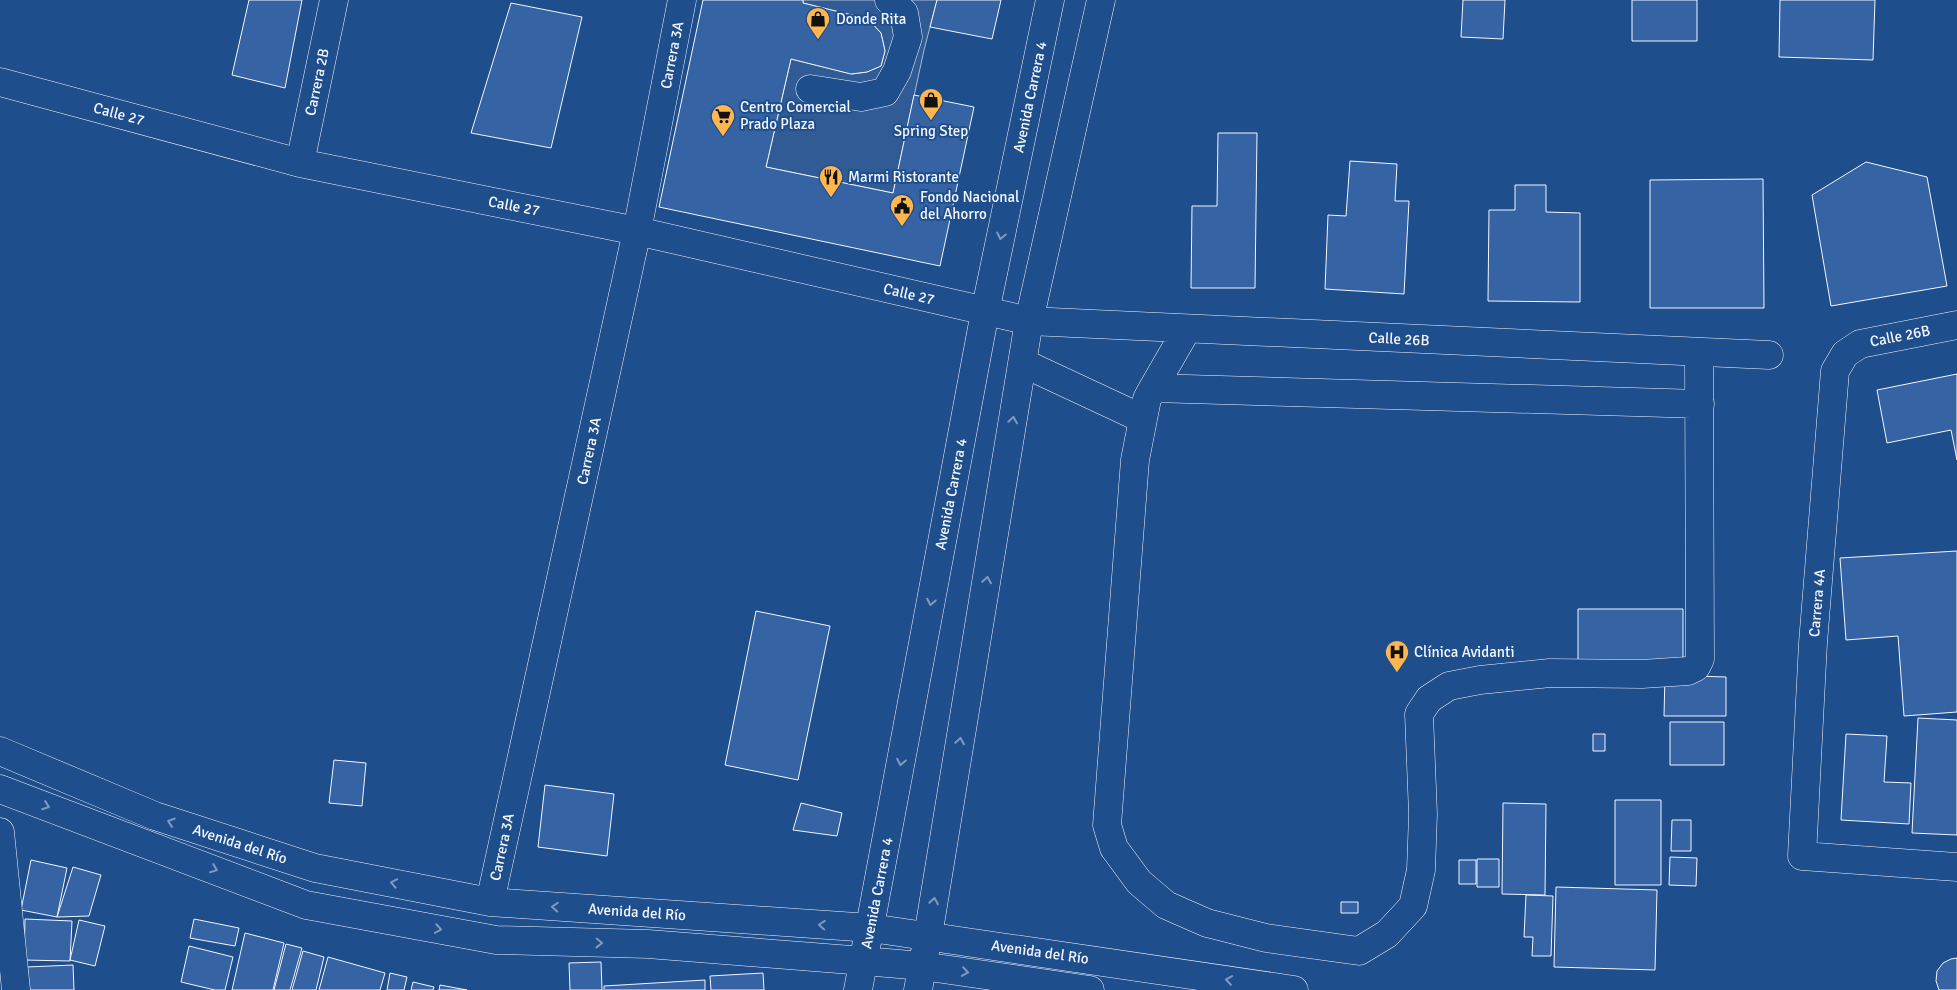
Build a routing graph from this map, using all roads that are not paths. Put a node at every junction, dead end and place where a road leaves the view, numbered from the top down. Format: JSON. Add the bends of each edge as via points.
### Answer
{"nodes":[{"id":1,"x":334,"y":0,"type":"edge"},
{"id":2,"x":682,"y":0,"type":"edge"},
{"id":3,"x":889,"y":0,"type":"edge"},
{"id":4,"x":1050,"y":0,"type":"edge"},
{"id":5,"x":1101,"y":0,"type":"edge"},
{"id":6,"x":0,"y":82,"type":"edge"},
{"id":7,"x":810,"y":89,"type":"dead end"},
{"id":8,"x":300,"y":163,"type":"junction"},
{"id":9,"x":637,"y":231,"type":"junction"},
{"id":10,"x":985,"y":312,"type":"junction"},
{"id":11,"x":1029,"y":321,"type":"junction"},
{"id":12,"x":1957,"y":325,"type":"edge"},
{"id":13,"x":1187,"y":329,"type":"junction"},
{"id":14,"x":1699,"y":353,"type":"junction"},
{"id":15,"x":1845,"y":354,"type":"joint"},
{"id":16,"x":1769,"y":355,"type":"dead end"},
{"id":17,"x":1023,"y":362,"type":"junction"},
{"id":18,"x":1153,"y":388,"type":"junction"},
{"id":19,"x":1700,"y":404,"type":"junction"},
{"id":20,"x":1143,"y":419,"type":"junction"},
{"id":21,"x":0,"y":751,"type":"edge"},
{"id":22,"x":0,"y":789,"type":"edge"},
{"id":23,"x":0,"y":832,"type":"edge"},
{"id":24,"x":1957,"y":868,"type":"edge"},
{"id":25,"x":490,"y":902,"type":"junction"},
{"id":26,"x":870,"y":928,"type":"junction"},
{"id":27,"x":928,"y":936,"type":"junction"},
{"id":28,"x":864,"y":961,"type":"junction"},
{"id":29,"x":920,"y":978,"type":"edge"},
{"id":30,"x":16,"y":990,"type":"edge"},
{"id":31,"x":858,"y":990,"type":"edge"},
{"id":32,"x":1090,"y":990,"type":"edge"},
{"id":33,"x":1294,"y":990,"type":"edge"}],
"edges":[{"from":1,"to":8,"type":"street","name":"Carrera 2B"},
{"from":2,"to":9,"type":"street","name":"Carrera 3A"},
{"from":3,"to":7,"type":"street","via":[[904,13],[908,37],[897,71],[885,92],[861,97]]},
{"from":4,"to":10,"type":"street","name":"Avenida Carrera 4","one_way":true},
{"from":5,"to":11,"type":"street"},
{"from":6,"to":8,"type":"street","name":"Calle 27"},
{"from":8,"to":9,"type":"street","name":"Calle 27"},
{"from":9,"to":10,"type":"street","name":"Calle 27"},
{"from":9,"to":25,"type":"street","name":"Carrera 3A"},
{"from":10,"to":11,"type":"street","name":"Calle 27"},
{"from":10,"to":26,"type":"street","name":"Avenida Carrera 4","one_way":true},
{"from":11,"to":13,"type":"street","name":"Calle 26B"},
{"from":11,"to":17,"type":"street"},
{"from":12,"to":15,"type":"street","name":"Calle 26B","via":[[1860,344]]},
{"from":13,"to":14,"type":"street","name":"Calle 26B"},
{"from":13,"to":18,"type":"street"},
{"from":14,"to":16,"type":"street","name":"Calle 26B"},
{"from":14,"to":19,"type":"street"},
{"from":15,"to":24,"type":"street","name":"Carrera 4A","via":[[1835,371],[1834,380],[1802,856]]},
{"from":17,"to":20,"type":"street"},
{"from":27,"to":17,"type":"street","one_way":true},
{"from":18,"to":19,"type":"street"},
{"from":18,"to":20,"type":"street"},
{"from":19,"to":20,"type":"street","via":[[1701,652],[1696,667],[1688,671],[1642,674],[1550,673],[1480,680],[1449,686],[1429,699],[1419,714],[1423,814],[1421,870],[1413,906],[1387,934],[1359,951],[1266,938],[1207,923],[1166,904],[1139,882],[1114,848],[1106,825],[1135,460]]},
{"from":25,"to":21,"type":"street","name":"Avenida del Río","one_way":true,"via":[[315,868],[155,816]]},
{"from":22,"to":28,"type":"street","name":"Avenida del Río","one_way":true,"via":[[306,905],[496,940],[648,944]]},
{"from":23,"to":30,"type":"street"},
{"from":26,"to":25,"type":"street","name":"Avenida del Río","one_way":true},
{"from":26,"to":27,"type":"street","name":"Avenida del Río"},
{"from":26,"to":28,"type":"street","name":"Avenida Carrera 4"},
{"from":27,"to":29,"type":"street"},
{"from":33,"to":27,"type":"street","name":"Avenida del Río","one_way":true},
{"from":28,"to":29,"type":"street","name":"Avenida del Río"},
{"from":28,"to":31,"type":"street","name":"Avenida Carrera 4"},
{"from":29,"to":32,"type":"street","name":"Avenida del Río","one_way":true}]}
